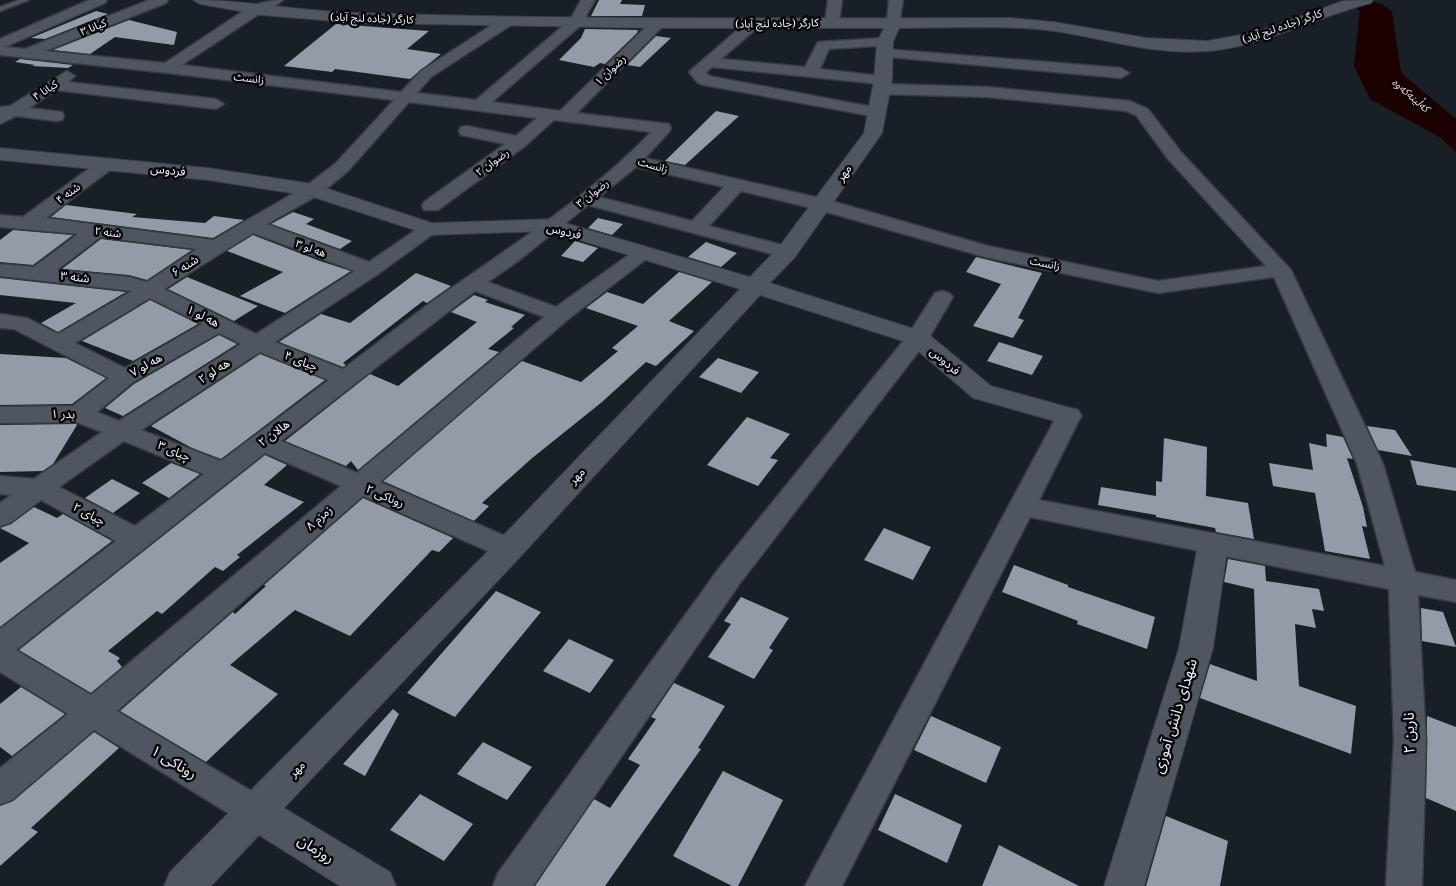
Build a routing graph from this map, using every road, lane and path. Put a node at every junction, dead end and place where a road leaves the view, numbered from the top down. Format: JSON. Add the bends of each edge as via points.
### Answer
{"nodes":[{"id":1,"x":26,"y":0,"type":"edge"},
{"id":2,"x":74,"y":0,"type":"edge"},
{"id":3,"x":100,"y":0,"type":"edge"},
{"id":4,"x":161,"y":0,"type":"edge"},
{"id":5,"x":200,"y":0,"type":"edge"},
{"id":6,"x":276,"y":0,"type":"edge"},
{"id":7,"x":588,"y":0,"type":"edge"},
{"id":8,"x":835,"y":0,"type":"edge"},
{"id":9,"x":1366,"y":0,"type":"edge"},
{"id":10,"x":0,"y":9,"type":"edge"},
{"id":11,"x":258,"y":10,"type":"junction"},
{"id":12,"x":506,"y":22,"type":"junction"},
{"id":13,"x":576,"y":22,"type":"junction"},
{"id":14,"x":658,"y":23,"type":"junction"},
{"id":15,"x":832,"y":23,"type":"junction"},
{"id":16,"x":753,"y":24,"type":"junction"},
{"id":17,"x":0,"y":28,"type":"edge"},
{"id":18,"x":890,"y":29,"type":"edge"},
{"id":19,"x":0,"y":44,"type":"edge"},
{"id":20,"x":0,"y":50,"type":"edge"},
{"id":21,"x":26,"y":54,"type":"junction"},
{"id":22,"x":90,"y":60,"type":"junction"},
{"id":23,"x":709,"y":62,"type":"junction"},
{"id":24,"x":994,"y":62,"type":"junction"},
{"id":25,"x":0,"y":66,"type":"edge"},
{"id":26,"x":168,"y":68,"type":"junction"},
{"id":27,"x":1060,"y":68,"type":"junction"},
{"id":28,"x":812,"y":72,"type":"junction"},
{"id":29,"x":1121,"y":73,"type":"dead end"},
{"id":30,"x":53,"y":85,"type":"junction"},
{"id":31,"x":988,"y":92,"type":"junction"},
{"id":32,"x":880,"y":94,"type":"junction"},
{"id":33,"x":404,"y":96,"type":"junction"},
{"id":34,"x":1058,"y":99,"type":"junction"},
{"id":35,"x":484,"y":101,"type":"dead end"},
{"id":36,"x":216,"y":104,"type":"dead end"},
{"id":37,"x":4,"y":114,"type":"edge"},
{"id":38,"x":56,"y":116,"type":"dead end"},
{"id":39,"x":557,"y":116,"type":"junction"},
{"id":40,"x":467,"y":131,"type":"dead end"},
{"id":41,"x":519,"y":142,"type":"junction"},
{"id":42,"x":0,"y":154,"type":"edge"},
{"id":43,"x":633,"y":161,"type":"junction"},
{"id":44,"x":108,"y":163,"type":"junction"},
{"id":45,"x":736,"y":186,"type":"junction"},
{"id":46,"x":313,"y":190,"type":"junction"},
{"id":47,"x":586,"y":199,"type":"junction"},
{"id":48,"x":821,"y":204,"type":"junction"},
{"id":49,"x":431,"y":206,"type":"dead end"},
{"id":50,"x":0,"y":221,"type":"edge"},
{"id":51,"x":27,"y":223,"type":"junction"},
{"id":52,"x":551,"y":225,"type":"junction"},
{"id":53,"x":252,"y":226,"type":"junction"},
{"id":54,"x":696,"y":228,"type":"junction"},
{"id":55,"x":430,"y":229,"type":"junction"},
{"id":56,"x":96,"y":230,"type":"junction"},
{"id":57,"x":216,"y":246,"type":"junction"},
{"id":58,"x":787,"y":252,"type":"junction"},
{"id":59,"x":644,"y":253,"type":"junction"},
{"id":60,"x":0,"y":270,"type":"edge"},
{"id":61,"x":371,"y":270,"type":"junction"},
{"id":62,"x":1281,"y":270,"type":"junction"},
{"id":63,"x":40,"y":273,"type":"junction"},
{"id":64,"x":472,"y":282,"type":"junction"},
{"id":65,"x":755,"y":286,"type":"junction"},
{"id":66,"x":149,"y":290,"type":"junction"},
{"id":67,"x":942,"y":297,"type":"dead end"},
{"id":68,"x":559,"y":315,"type":"junction"},
{"id":69,"x":0,"y":321,"type":"edge"},
{"id":70,"x":218,"y":324,"type":"junction"},
{"id":71,"x":918,"y":338,"type":"junction"},
{"id":72,"x":58,"y":342,"type":"junction"},
{"id":73,"x":256,"y":343,"type":"junction"},
{"id":74,"x":124,"y":377,"type":"junction"},
{"id":75,"x":346,"y":378,"type":"junction"},
{"id":76,"x":79,"y":414,"type":"junction"},
{"id":77,"x":0,"y":415,"type":"edge"},
{"id":78,"x":1069,"y":416,"type":"joint"},
{"id":79,"x":123,"y":430,"type":"junction"},
{"id":80,"x":262,"y":442,"type":"junction"},
{"id":81,"x":224,"y":472,"type":"junction"},
{"id":82,"x":0,"y":485,"type":"edge"},
{"id":83,"x":358,"y":485,"type":"junction"},
{"id":84,"x":41,"y":488,"type":"junction"},
{"id":85,"x":1021,"y":506,"type":"junction"},
{"id":86,"x":0,"y":516,"type":"edge"},
{"id":87,"x":138,"y":540,"type":"junction"},
{"id":88,"x":1213,"y":544,"type":"junction"},
{"id":89,"x":509,"y":549,"type":"junction"},
{"id":90,"x":1403,"y":580,"type":"junction"},
{"id":91,"x":1456,"y":591,"type":"edge"},
{"id":92,"x":0,"y":646,"type":"edge"},
{"id":93,"x":0,"y":656,"type":"edge"},
{"id":94,"x":92,"y":713,"type":"junction"},
{"id":95,"x":0,"y":789,"type":"edge"},
{"id":96,"x":256,"y":812,"type":"junction"},
{"id":97,"x":184,"y":886,"type":"edge"},
{"id":98,"x":376,"y":886,"type":"edge"},
{"id":99,"x":512,"y":886,"type":"edge"},
{"id":100,"x":823,"y":886,"type":"edge"},
{"id":101,"x":1124,"y":886,"type":"edge"},
{"id":102,"x":1404,"y":886,"type":"edge"}],
"edges":[{"from":1,"to":10,"type":"lane"},
{"from":2,"to":17,"type":"street"},
{"from":3,"to":19,"type":"street"},
{"from":4,"to":21,"type":"street","name":"کیانا ۳"},
{"from":5,"to":11,"type":"street","name":"کارگر (جاده لنج آباد)"},
{"from":6,"to":11,"type":"street"},
{"from":7,"to":13,"type":"street"},
{"from":8,"to":15,"type":"street"},
{"from":9,"to":18,"type":"street","name":"کارگر (جاده لنج آباد)","via":[[1345,4],[1227,44],[1188,47],[1011,22]]},
{"from":11,"to":12,"type":"street","name":"کارگر (جاده لنج آباد)","via":[[358,18]]},
{"from":11,"to":26,"type":"street"},
{"from":12,"to":13,"type":"street","name":"کارگر (جاده لنج آباد)"},
{"from":12,"to":33,"type":"street","via":[[426,74]]},
{"from":13,"to":14,"type":"street","name":"کارگر (جاده لنج آباد)"},
{"from":13,"to":35,"type":"street"},
{"from":14,"to":16,"type":"street","name":"کارگر (جاده لنج آباد)"},
{"from":14,"to":39,"type":"street","name":"رضوان ۱"},
{"from":15,"to":16,"type":"street","name":"کارگر (جاده لنج آباد)"},
{"from":15,"to":18,"type":"street","name":"کارگر (جاده لنج آباد)"},
{"from":16,"to":23,"type":"street"},
{"from":18,"to":24,"type":"street"},
{"from":18,"to":28,"type":"street","via":[[823,45]]},
{"from":18,"to":32,"type":"street","name":"مهر"},
{"from":20,"to":21,"type":"street","name":"زانست"},
{"from":21,"to":22,"type":"street","name":"زانست"},
{"from":21,"to":25,"type":"street","name":"کیانا ۳"},
{"from":22,"to":26,"type":"street","name":"زانست"},
{"from":22,"to":30,"type":"street","name":"کیانا ۴"},
{"from":23,"to":28,"type":"street"},
{"from":23,"to":32,"type":"street","via":[[697,72],[704,80]]},
{"from":24,"to":27,"type":"street"},
{"from":24,"to":31,"type":"street"},
{"from":26,"to":33,"type":"street","name":"زانست"},
{"from":27,"to":29,"type":"street"},
{"from":27,"to":34,"type":"street"},
{"from":28,"to":32,"type":"street"},
{"from":30,"to":36,"type":"street"},
{"from":30,"to":37,"type":"street","name":"کیانا ۴"},
{"from":31,"to":32,"type":"street","name":"نارین ۲"},
{"from":31,"to":34,"type":"street","name":"نارین ۲"},
{"from":32,"to":48,"type":"street","name":"مهر","via":[[873,133]]},
{"from":33,"to":39,"type":"street","name":"زانست"},
{"from":33,"to":46,"type":"street","via":[[342,167]]},
{"from":34,"to":62,"type":"street","name":"نارین ۲","via":[[1130,106],[1142,112],[1174,155]]},
{"from":37,"to":38,"type":"street"},
{"from":39,"to":41,"type":"street","name":"رضوان ۲"},
{"from":39,"to":43,"type":"street","name":"زانست","via":[[663,128]]},
{"from":40,"to":41,"type":"street"},
{"from":41,"to":49,"type":"street","name":"رضوان ۲"},
{"from":42,"to":44,"type":"street","name":"فردوس"},
{"from":43,"to":45,"type":"street","name":"زانست"},
{"from":43,"to":47,"type":"street","name":"رضوان ۳"},
{"from":44,"to":46,"type":"street","name":"فردوس"},
{"from":44,"to":51,"type":"street","name":"شنه ۴"},
{"from":45,"to":48,"type":"street","name":"زانست"},
{"from":45,"to":54,"type":"street"},
{"from":46,"to":53,"type":"street","name":"شنه ۶"},
{"from":46,"to":55,"type":"street","name":"فردوس"},
{"from":47,"to":52,"type":"street","name":"رضوان ۳"},
{"from":47,"to":54,"type":"street"},
{"from":48,"to":58,"type":"street","name":"مهر"},
{"from":48,"to":62,"type":"street","name":"زانست","via":[[985,251],[1158,287]]},
{"from":50,"to":51,"type":"street","name":"شنه ۲"},
{"from":51,"to":56,"type":"street","name":"شنه ۲"},
{"from":52,"to":55,"type":"street","name":"فردوس"},
{"from":52,"to":59,"type":"street","name":"فردوس"},
{"from":52,"to":64,"type":"street","name":"هالان ۲","via":[[511,257]]},
{"from":53,"to":57,"type":"street","name":"شنه ۶"},
{"from":53,"to":61,"type":"street","name":"هه لو ۳"},
{"from":54,"to":58,"type":"street"},
{"from":55,"to":61,"type":"street","name":"هه لو ۲"},
{"from":56,"to":57,"type":"street","name":"شنه ۲"},
{"from":56,"to":63,"type":"street"},
{"from":57,"to":66,"type":"street","name":"شنه ۶"},
{"from":58,"to":65,"type":"street","name":"مهر"},
{"from":59,"to":65,"type":"street","name":"فردوس"},
{"from":59,"to":68,"type":"street","name":"زمزم ۸"},
{"from":60,"to":63,"type":"street","name":"شنه ۳"},
{"from":61,"to":73,"type":"street","name":"هه لو ۲"},
{"from":62,"to":90,"type":"street","name":"نارین ۲","via":[[1370,464]]},
{"from":63,"to":66,"type":"street","name":"شنه ۳","via":[[129,283]]},
{"from":64,"to":68,"type":"street"},
{"from":64,"to":75,"type":"street","name":"هالان ۲"},
{"from":65,"to":71,"type":"street","name":"فردوس"},
{"from":65,"to":89,"type":"street","name":"مهر"},
{"from":66,"to":70,"type":"street","name":"هه لو ۱"},
{"from":66,"to":72,"type":"street","name":"شنه ۶"},
{"from":67,"to":71,"type":"street"},
{"from":68,"to":83,"type":"street","name":"زمزم ۸"},
{"from":69,"to":72,"type":"street","via":[[19,323]]},
{"from":70,"to":73,"type":"street","name":"هه لو ۱"},
{"from":70,"to":74,"type":"street","name":"هه لو ۷"},
{"from":71,"to":78,"type":"street","name":"فردوس","via":[[982,392]]},
{"from":71,"to":99,"type":"street","via":[[730,575]]},
{"from":72,"to":74,"type":"street"},
{"from":73,"to":75,"type":"street","name":"چیای ۴"},
{"from":73,"to":79,"type":"street","name":"هه لو ۲"},
{"from":74,"to":76,"type":"street","name":"هه لو ۷"},
{"from":75,"to":80,"type":"street","name":"هالان ۲"},
{"from":76,"to":77,"type":"street","name":"بدر ۱"},
{"from":76,"to":79,"type":"street","name":"بدر ۱"},
{"from":78,"to":85,"type":"street"},
{"from":79,"to":81,"type":"street","name":"چیای ۳"},
{"from":79,"to":84,"type":"street","name":"هه لو ۲"},
{"from":80,"to":81,"type":"street","name":"هالان ۲"},
{"from":80,"to":83,"type":"street","name":"روناکی ۲"},
{"from":81,"to":87,"type":"street","name":"هالان ۲"},
{"from":82,"to":84,"type":"street"},
{"from":83,"to":89,"type":"street","name":"روناکی ۲"},
{"from":83,"to":94,"type":"street","name":"زمزم ۸"},
{"from":84,"to":86,"type":"street","name":"هه لو ۲"},
{"from":84,"to":87,"type":"street","name":"چیای ۲"},
{"from":85,"to":88,"type":"street"},
{"from":85,"to":100,"type":"street"},
{"from":87,"to":92,"type":"street","name":"هالان ۲"},
{"from":88,"to":90,"type":"street"},
{"from":88,"to":101,"type":"street","name":"شهدای دانش آموزی","via":[[1196,648]]},
{"from":89,"to":96,"type":"street","name":"مهر"},
{"from":90,"to":91,"type":"street"},
{"from":90,"to":102,"type":"street","name":"نارین ۲","via":[[1410,741]]},
{"from":93,"to":94,"type":"street"},
{"from":94,"to":95,"type":"street","name":"زمزم ۸"},
{"from":94,"to":96,"type":"street","name":"روناکی ۱"},
{"from":96,"to":97,"type":"street","name":"مهر"},
{"from":96,"to":98,"type":"street","name":"روژمان"}]}
